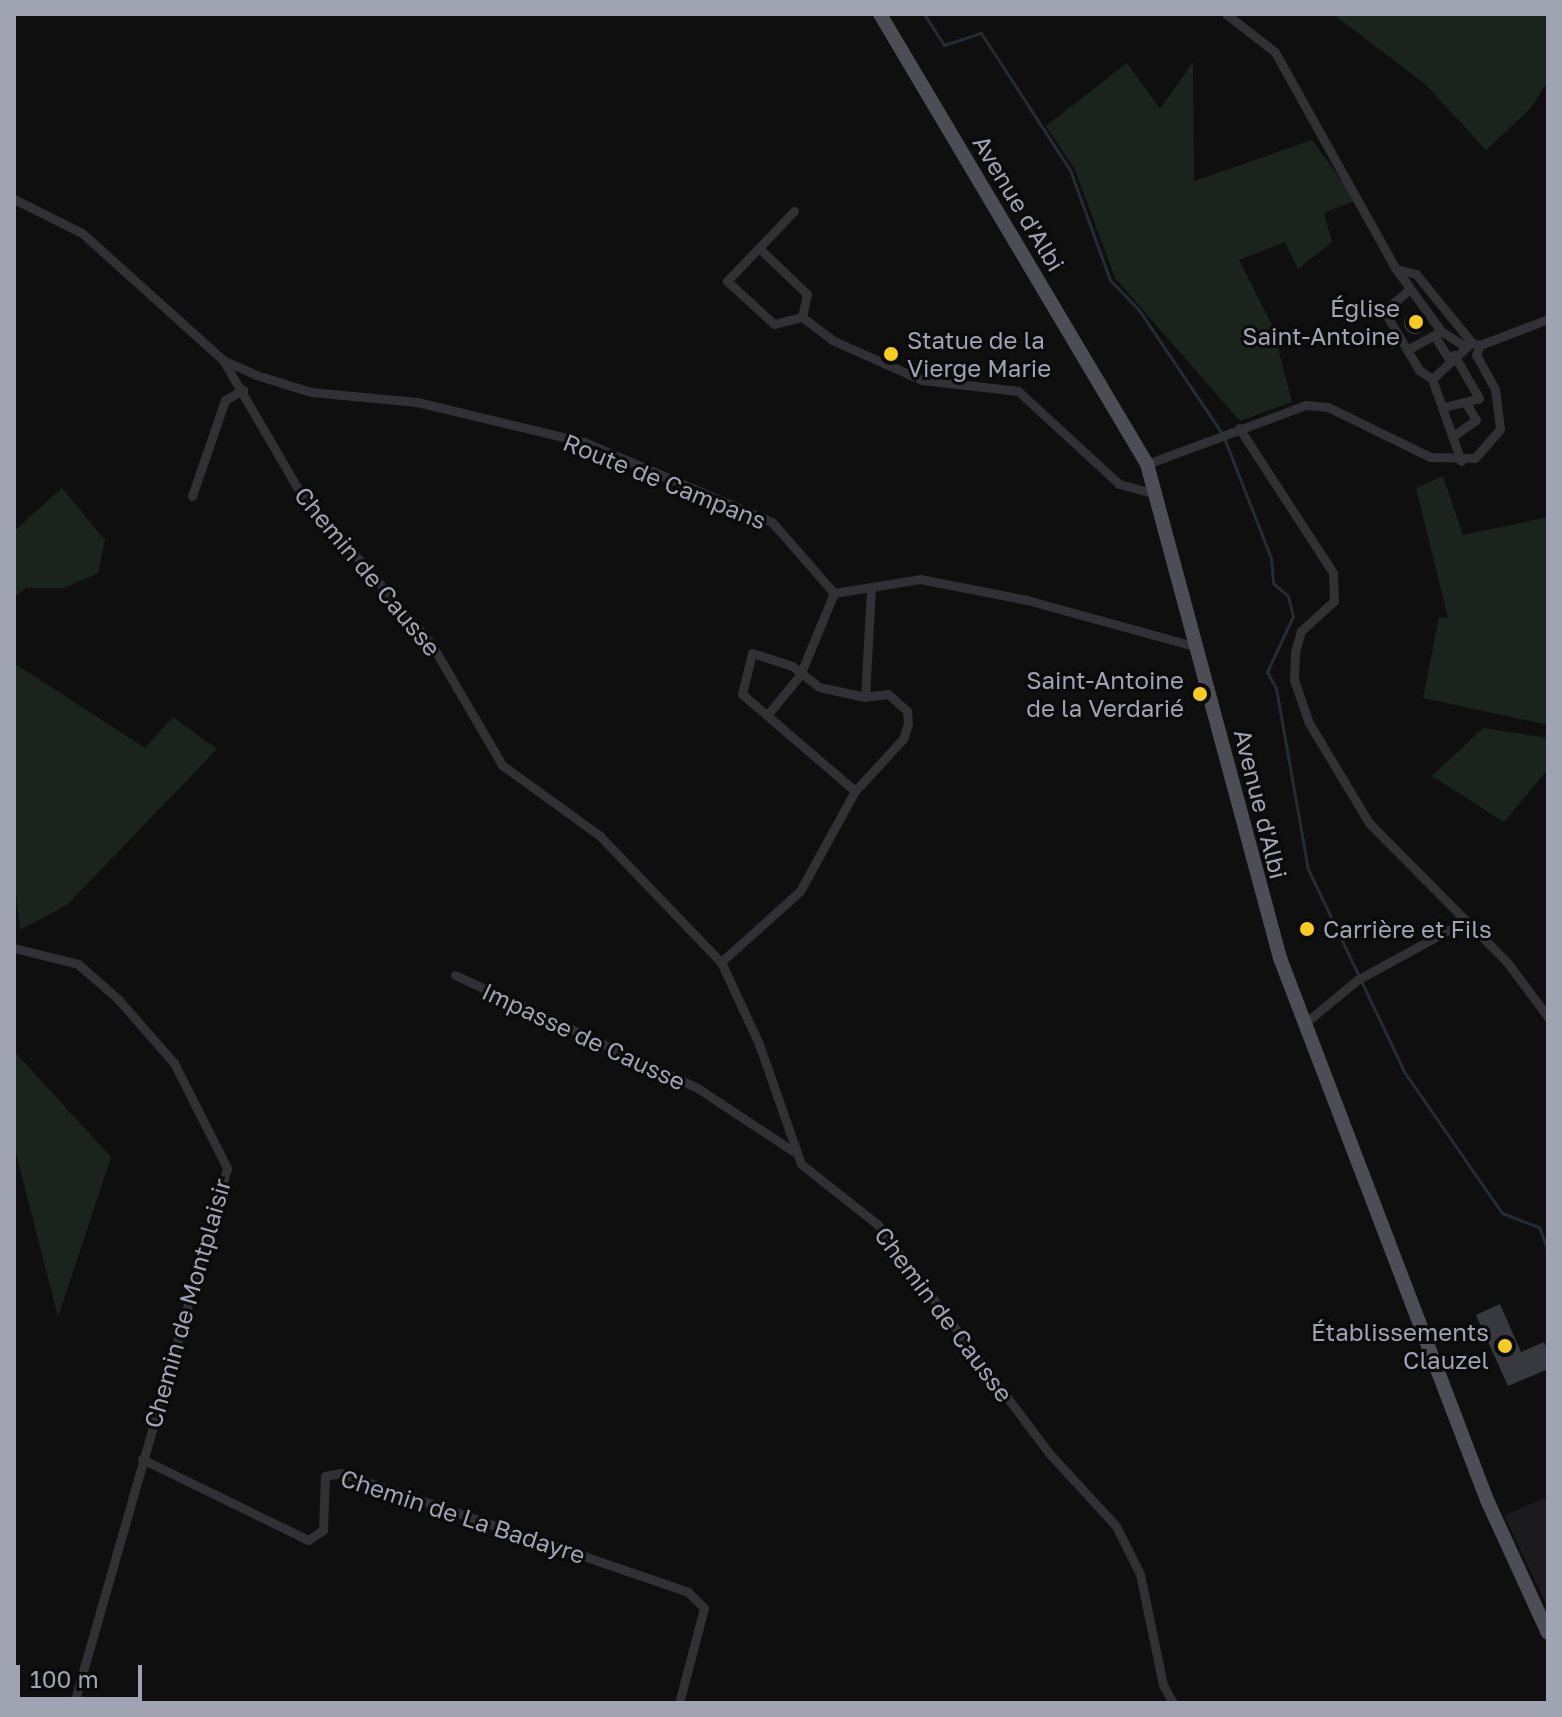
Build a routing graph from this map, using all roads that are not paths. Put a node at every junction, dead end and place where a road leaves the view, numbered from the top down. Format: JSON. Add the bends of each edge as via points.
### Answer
{"nodes":[{"id":1,"x":880,"y":14,"type":"edge"},
{"id":2,"x":1226,"y":14,"type":"edge"},
{"id":3,"x":14,"y":199,"type":"edge"},
{"id":4,"x":794,"y":211,"type":"dead end"},
{"id":5,"x":761,"y":250,"type":"junction"},
{"id":6,"x":1396,"y":269,"type":"junction"},
{"id":7,"x":1410,"y":289,"type":"junction"},
{"id":8,"x":802,"y":317,"type":"junction"},
{"id":9,"x":1548,"y":319,"type":"edge"},
{"id":10,"x":1437,"y":333,"type":"junction"},
{"id":11,"x":1473,"y":345,"type":"junction"},
{"id":12,"x":1407,"y":350,"type":"junction"},
{"id":13,"x":1452,"y":358,"type":"junction"},
{"id":14,"x":223,"y":360,"type":"junction"},
{"id":15,"x":1432,"y":379,"type":"junction"},
{"id":16,"x":243,"y":390,"type":"junction"},
{"id":17,"x":1467,"y":405,"type":"junction"},
{"id":18,"x":1444,"y":407,"type":"junction"},
{"id":19,"x":1239,"y":428,"type":"junction"},
{"id":20,"x":1453,"y":436,"type":"junction"},
{"id":21,"x":1461,"y":461,"type":"junction"},
{"id":22,"x":1147,"y":464,"type":"junction"},
{"id":23,"x":1156,"y":494,"type":"junction"},
{"id":24,"x":192,"y":496,"type":"dead end"},
{"id":25,"x":871,"y":588,"type":"junction"},
{"id":26,"x":834,"y":593,"type":"junction"},
{"id":27,"x":1198,"y":647,"type":"junction"},
{"id":28,"x":800,"y":675,"type":"junction"},
{"id":29,"x":865,"y":697,"type":"junction"},
{"id":30,"x":768,"y":714,"type":"junction"},
{"id":31,"x":855,"y":791,"type":"junction"},
{"id":32,"x":1465,"y":921,"type":"junction"},
{"id":33,"x":14,"y":948,"type":"edge"},
{"id":34,"x":721,"y":962,"type":"junction"},
{"id":35,"x":455,"y":975,"type":"dead end"},
{"id":36,"x":1548,"y":1017,"type":"edge"},
{"id":37,"x":1304,"y":1024,"type":"junction"},
{"id":38,"x":793,"y":1151,"type":"junction"},
{"id":39,"x":142,"y":1459,"type":"junction"},
{"id":40,"x":1548,"y":1633,"type":"edge"},
{"id":41,"x":74,"y":1703,"type":"edge"},
{"id":42,"x":679,"y":1703,"type":"edge"},
{"id":43,"x":1173,"y":1703,"type":"edge"}],
"edges":[{"from":1,"to":22,"type":"main road","name":"Avenue d'Albi"},
{"from":2,"to":6,"type":"street","via":[[1275,52]]},
{"from":3,"to":14,"type":"street","name":"Route de Campans","via":[[82,233]]},
{"from":4,"to":5,"type":"street"},
{"from":5,"to":8,"type":"street","via":[[807,294]]},
{"from":5,"to":8,"type":"street","via":[[727,281],[774,324]]},
{"from":6,"to":7,"type":"street"},
{"from":6,"to":11,"type":"street","via":[[1416,274]]},
{"from":7,"to":10,"type":"street"},
{"from":7,"to":12,"type":"street","via":[[1384,311]]},
{"from":8,"to":23,"type":"street","via":[[832,340],[922,380],[1018,391],[1119,484]]},
{"from":9,"to":11,"type":"street"},
{"from":10,"to":11,"type":"street"},
{"from":10,"to":12,"type":"street"},
{"from":10,"to":13,"type":"street"},
{"from":11,"to":13,"type":"street"},
{"from":11,"to":21,"type":"street","via":[[1495,389],[1500,429],[1488,450]]},
{"from":12,"to":15,"type":"street"},
{"from":13,"to":15,"type":"street"},
{"from":13,"to":17,"type":"street","via":[[1479,398]]},
{"from":14,"to":16,"type":"street","name":"Chemin de Causse"},
{"from":14,"to":26,"type":"street","name":"Route de Campans","via":[[294,389],[417,402],[584,442],[772,522]]},
{"from":15,"to":18,"type":"street"},
{"from":16,"to":24,"type":"street","via":[[225,400]]},
{"from":16,"to":34,"type":"street","name":"Chemin de Causse","via":[[297,487],[432,645],[502,765],[600,836]]},
{"from":17,"to":18,"type":"street"},
{"from":17,"to":20,"type":"street","via":[[1476,420]]},
{"from":18,"to":20,"type":"street"},
{"from":19,"to":21,"type":"street","via":[[1317,405],[1421,454]]},
{"from":19,"to":22,"type":"street"},
{"from":19,"to":32,"type":"street","via":[[1333,573],[1334,601],[1301,631],[1295,652],[1294,680],[1309,723],[1369,823]]},
{"from":20,"to":21,"type":"street"},
{"from":22,"to":23,"type":"main road","name":"Avenue d'Albi"},
{"from":23,"to":27,"type":"main road","name":"Avenue d'Albi"},
{"from":25,"to":26,"type":"street"},
{"from":25,"to":27,"type":"street","via":[[920,579]]},
{"from":25,"to":29,"type":"street"},
{"from":26,"to":28,"type":"street"},
{"from":27,"to":37,"type":"main road","name":"Avenue d'Albi","via":[[1262,895]]},
{"from":28,"to":29,"type":"street","via":[[808,683]]},
{"from":28,"to":30,"type":"street"},
{"from":28,"to":30,"type":"street","via":[[792,666],[752,653],[742,694]]},
{"from":29,"to":31,"type":"street","via":[[894,698],[907,711],[908,724],[903,739]]},
{"from":30,"to":31,"type":"street"},
{"from":31,"to":34,"type":"street","via":[[800,891]]},
{"from":32,"to":36,"type":"street","via":[[1516,973]]},
{"from":32,"to":37,"type":"street","via":[[1360,979]]},
{"from":33,"to":39,"type":"street","name":"Chemin de Montplaisir","via":[[78,964],[118,999],[174,1063],[198,1121],[226,1162]]},
{"from":34,"to":38,"type":"street","name":"Chemin de Causse","via":[[759,1044]]},
{"from":35,"to":38,"type":"street","name":"Impasse de Causse","via":[[699,1089]]},
{"from":37,"to":40,"type":"main road","name":"Avenue d'Albi","via":[[1487,1500]]},
{"from":38,"to":43,"type":"street","name":"Chemin de Causse","via":[[877,1224],[1048,1452],[1116,1526],[1140,1574],[1163,1685]]},
{"from":39,"to":41,"type":"street","name":"Chemin de Montplaisir"},
{"from":39,"to":42,"type":"street","name":"Chemin de La Badayre","via":[[308,1540],[323,1530],[325,1476],[341,1473],[688,1592],[704,1608]]}]}
